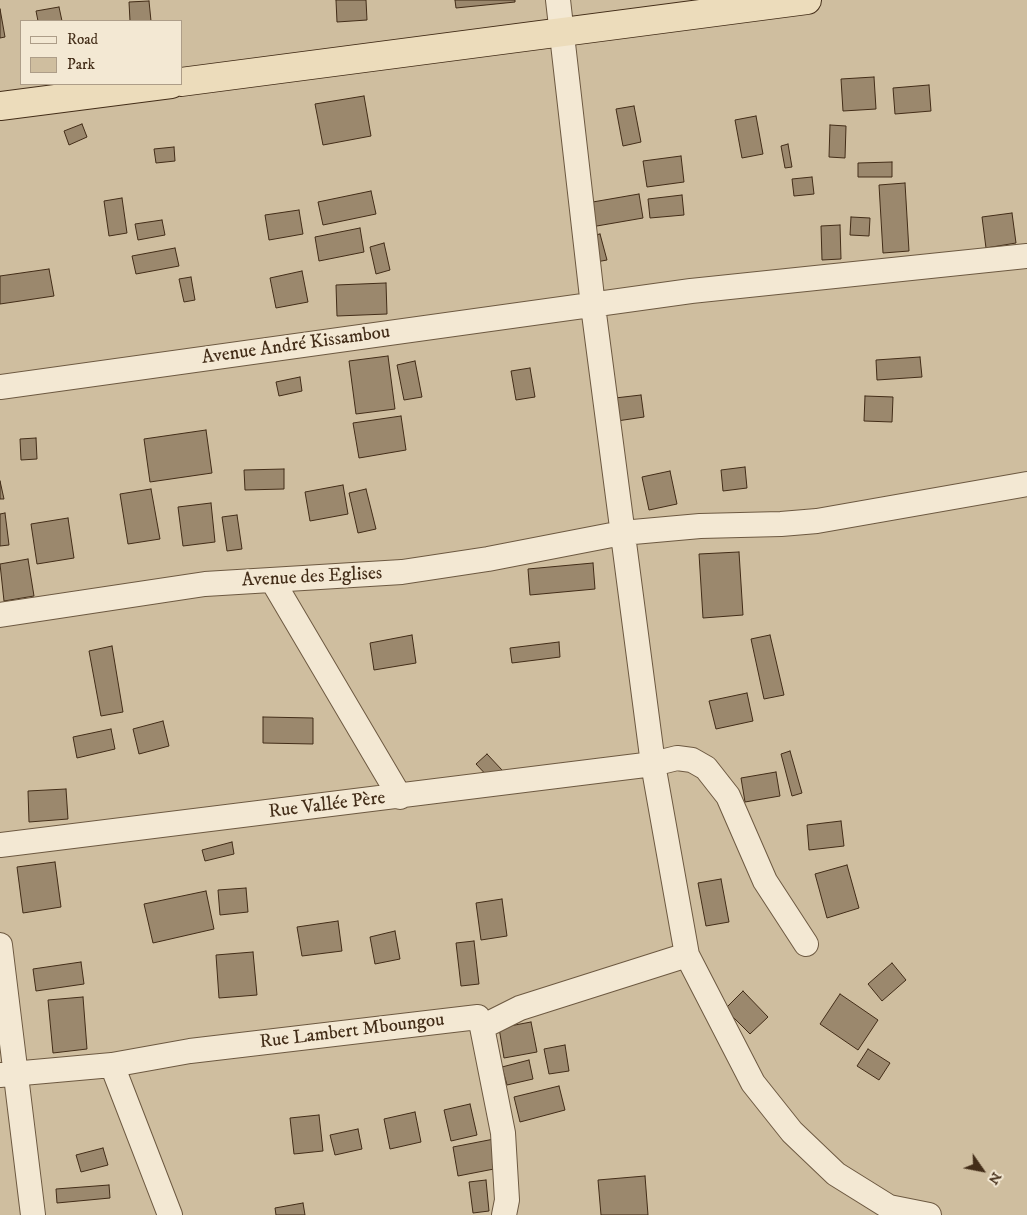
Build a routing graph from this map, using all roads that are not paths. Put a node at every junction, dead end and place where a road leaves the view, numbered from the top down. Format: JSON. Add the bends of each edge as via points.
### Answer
{"nodes":[{"id":1,"x":558,"y":0,"type":"edge"},
{"id":2,"x":807,"y":0,"type":"edge"},
{"id":3,"x":563,"y":33,"type":"junction"},
{"id":4,"x":182,"y":82,"type":"edge"},
{"id":5,"x":163,"y":85,"type":"edge"},
{"id":6,"x":0,"y":106,"type":"edge"},
{"id":7,"x":1027,"y":256,"type":"edge"},
{"id":8,"x":593,"y":306,"type":"junction"},
{"id":9,"x":0,"y":387,"type":"edge"},
{"id":10,"x":1027,"y":484,"type":"edge"},
{"id":11,"x":622,"y":533,"type":"junction"},
{"id":12,"x":272,"y":580,"type":"junction"},
{"id":13,"x":0,"y":615,"type":"edge"},
{"id":14,"x":653,"y":764,"type":"junction"},
{"id":15,"x":400,"y":796,"type":"junction"},
{"id":16,"x":0,"y":845,"type":"edge"},
{"id":17,"x":806,"y":944,"type":"dead end"},
{"id":18,"x":0,"y":946,"type":"edge"},
{"id":19,"x":687,"y":955,"type":"junction"},
{"id":20,"x":482,"y":1027,"type":"junction"},
{"id":21,"x":112,"y":1065,"type":"junction"},
{"id":22,"x":8,"y":1074,"type":"edge"},
{"id":23,"x":33,"y":1215,"type":"edge"},
{"id":24,"x":170,"y":1215,"type":"edge"},
{"id":25,"x":504,"y":1215,"type":"edge"},
{"id":26,"x":929,"y":1215,"type":"edge"}],
"edges":[{"from":1,"to":3,"type":"street"},
{"from":2,"to":3,"type":"highway"},
{"from":3,"to":4,"type":"highway"},
{"from":3,"to":8,"type":"street"},
{"from":5,"to":6,"type":"highway"},
{"from":7,"to":8,"type":"street","name":"Avenue André Kissambou","via":[[718,287]]},
{"from":8,"to":9,"type":"street","name":"Avenue André Kissambou"},
{"from":8,"to":11,"type":"street"},
{"from":10,"to":11,"type":"street","name":"Avenue des Eglises","via":[[817,521]]},
{"from":11,"to":12,"type":"street","name":"Avenue des Eglises","via":[[402,572]]},
{"from":11,"to":14,"type":"street"},
{"from":12,"to":13,"type":"street","name":"Avenue des Eglises","via":[[205,584]]},
{"from":12,"to":15,"type":"street"},
{"from":14,"to":15,"type":"street","name":"Rue Vallée Père"},
{"from":14,"to":17,"type":"street","name":"Rue Vallée Père","via":[[677,758],[692,760],[706,768],[728,796],[765,881]]},
{"from":14,"to":19,"type":"street"},
{"from":15,"to":16,"type":"street","name":"Rue Vallée Père"},
{"from":18,"to":22,"type":"street"},
{"from":19,"to":20,"type":"street","via":[[520,1008]]},
{"from":19,"to":26,"type":"street","via":[[753,1082],[792,1132],[836,1174],[889,1207]]},
{"from":20,"to":21,"type":"street","name":"Rue Lambert Mboungou","via":[[478,1017],[190,1051]]},
{"from":20,"to":25,"type":"street","via":[[503,1133],[507,1200]]},
{"from":21,"to":22,"type":"street","name":"Rue Lambert Mboungou"},
{"from":21,"to":24,"type":"street"},
{"from":22,"to":23,"type":"street"}]}
